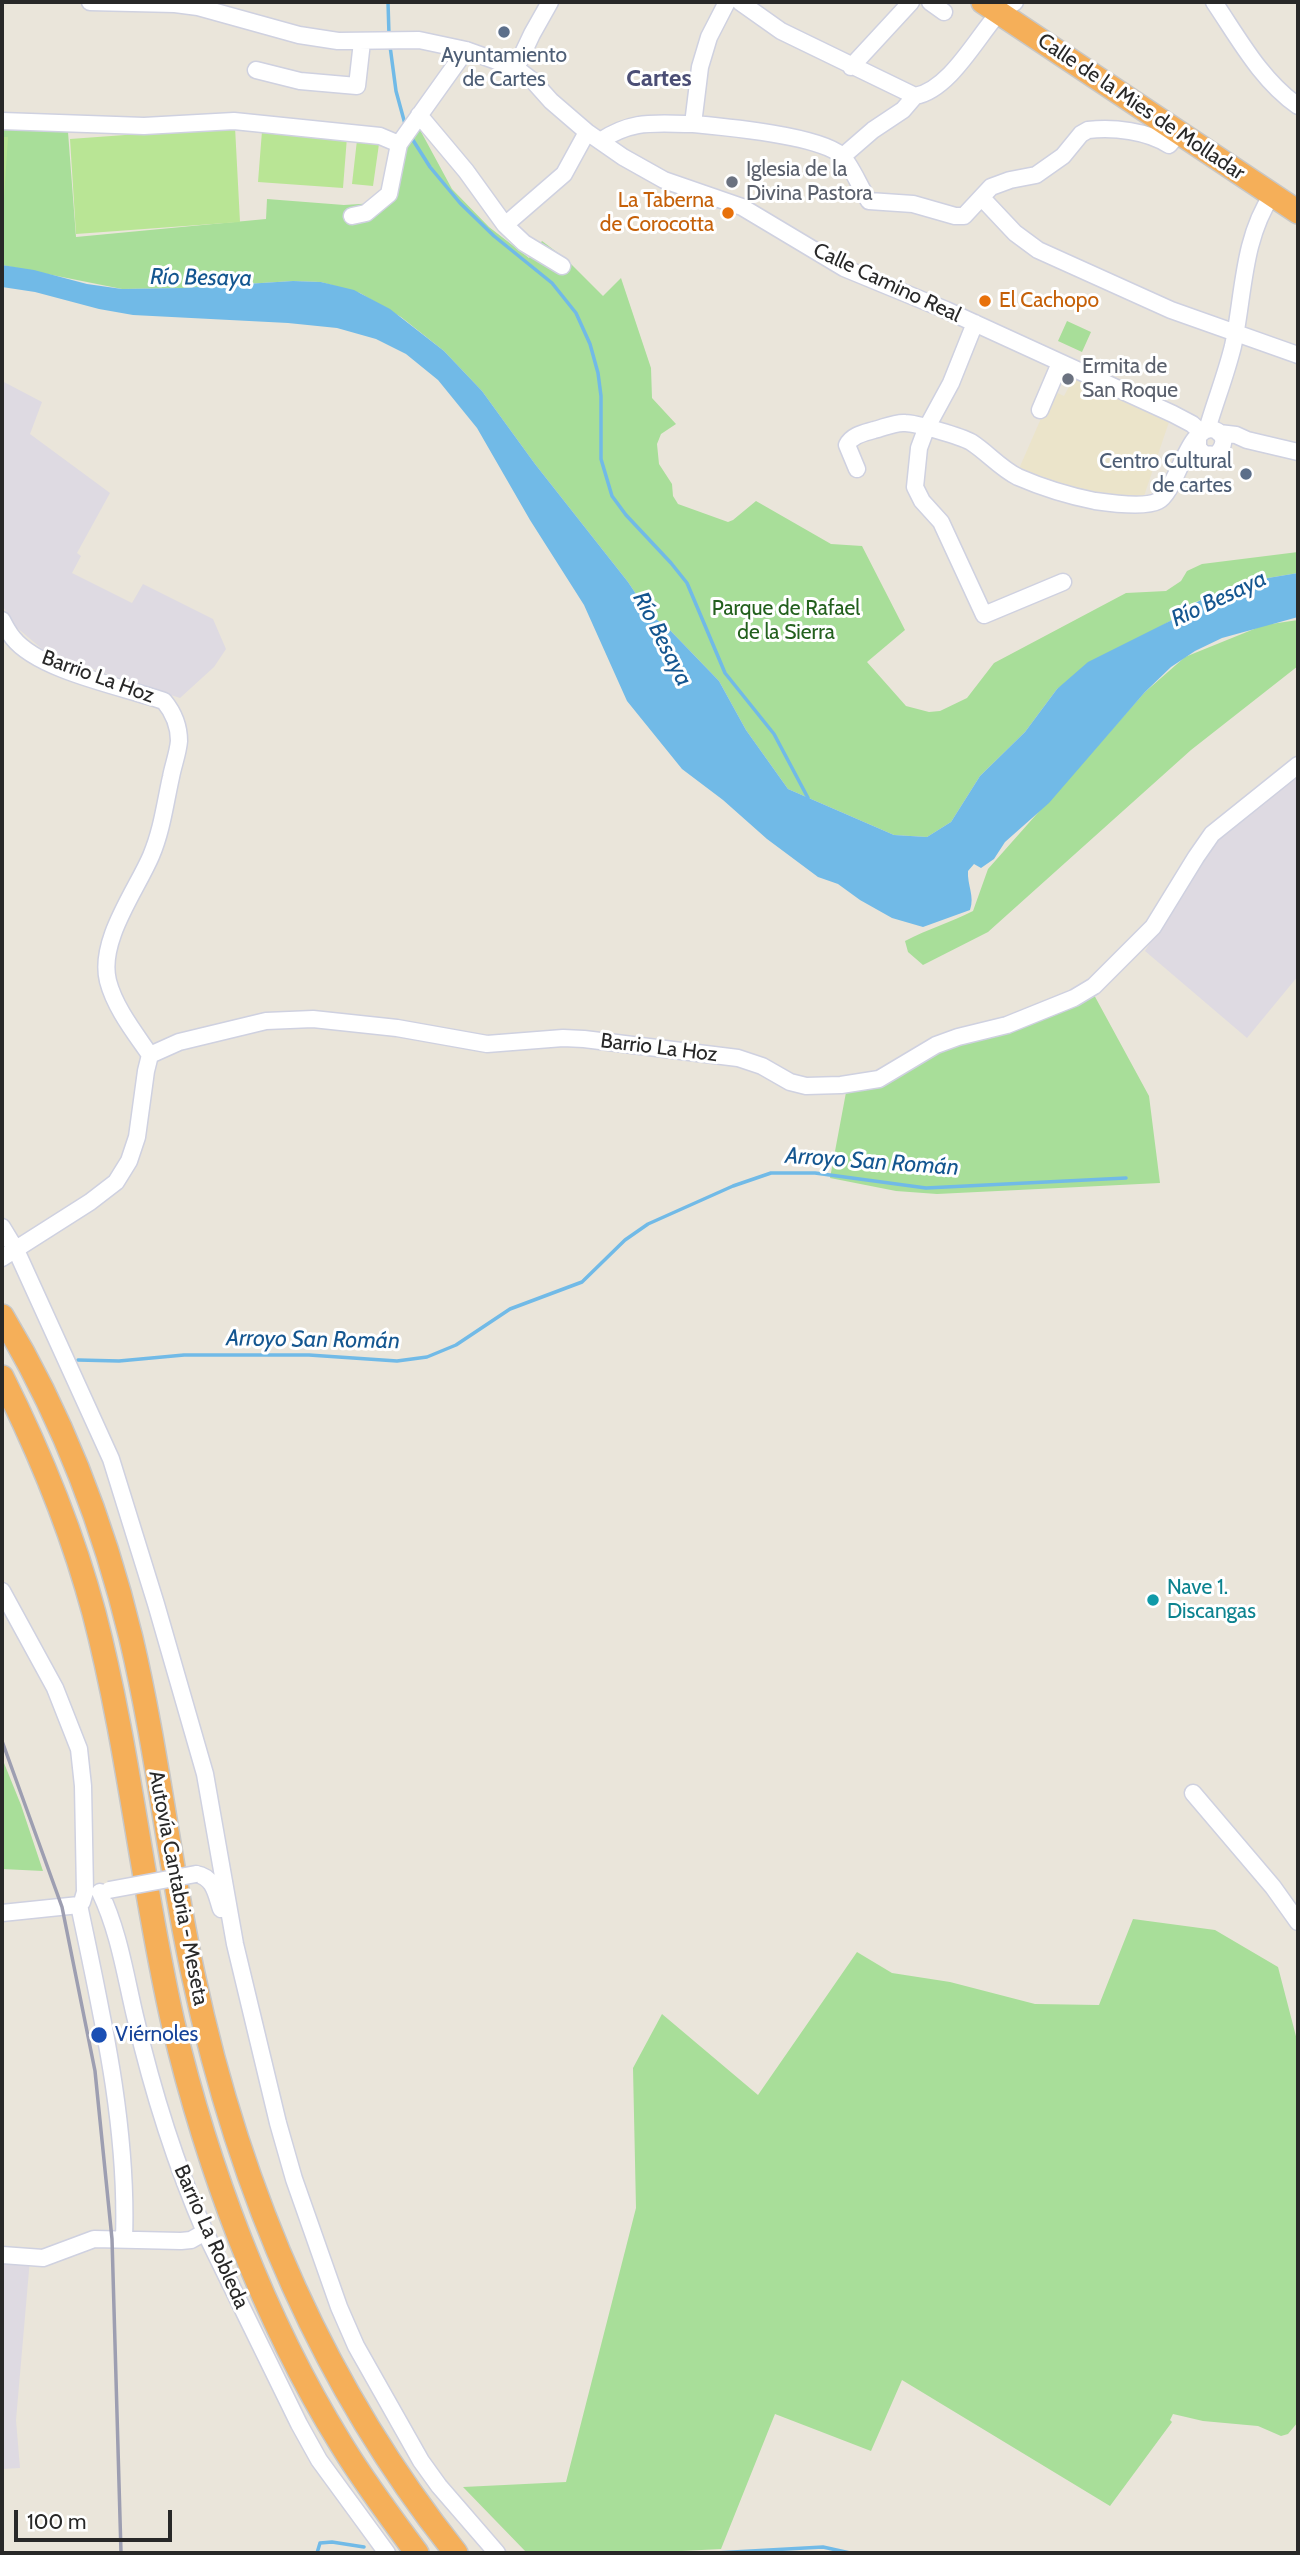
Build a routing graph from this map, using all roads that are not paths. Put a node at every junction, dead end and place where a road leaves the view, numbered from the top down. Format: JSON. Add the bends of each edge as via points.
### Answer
{"nodes":[{"id":1,"x":90,"y":2,"type":"edge"},
{"id":2,"x":550,"y":2,"type":"edge"},
{"id":3,"x":727,"y":2,"type":"edge"},
{"id":4,"x":740,"y":2,"type":"edge"},
{"id":5,"x":911,"y":2,"type":"edge"},
{"id":6,"x":930,"y":2,"type":"edge"},
{"id":7,"x":1214,"y":2,"type":"edge"},
{"id":8,"x":999,"y":5,"type":"edge"},
{"id":9,"x":944,"y":12,"type":"dead end"},
{"id":10,"x":362,"y":42,"type":"junction"},
{"id":11,"x":466,"y":50,"type":"junction"},
{"id":12,"x":851,"y":67,"type":"junction"},
{"id":13,"x":516,"y":68,"type":"junction"},
{"id":14,"x":256,"y":70,"type":"dead end"},
{"id":15,"x":915,"y":96,"type":"junction"},
{"id":16,"x":1298,"y":106,"type":"edge"},
{"id":17,"x":416,"y":120,"type":"junction"},
{"id":18,"x":2,"y":121,"type":"edge"},
{"id":19,"x":693,"y":124,"type":"junction"},
{"id":20,"x":1179,"y":133,"type":"junction"},
{"id":21,"x":593,"y":137,"type":"junction"},
{"id":22,"x":401,"y":142,"type":"junction"},
{"id":23,"x":843,"y":156,"type":"junction"},
{"id":24,"x":1272,"y":195,"type":"junction"},
{"id":25,"x":982,"y":198,"type":"junction"},
{"id":26,"x":1298,"y":212,"type":"edge"},
{"id":27,"x":352,"y":216,"type":"dead end"},
{"id":28,"x":505,"y":225,"type":"junction"},
{"id":29,"x":562,"y":266,"type":"dead end"},
{"id":30,"x":975,"y":323,"type":"junction"},
{"id":31,"x":1236,"y":332,"type":"junction"},
{"id":32,"x":1298,"y":355,"type":"edge"},
{"id":33,"x":1060,"y":363,"type":"junction"},
{"id":34,"x":1040,"y":410,"type":"dead end"},
{"id":35,"x":926,"y":429,"type":"junction"},
{"id":36,"x":1205,"y":441,"type":"junction"},
{"id":37,"x":1298,"y":452,"type":"edge"},
{"id":38,"x":857,"y":469,"type":"dead end"},
{"id":39,"x":1063,"y":582,"type":"dead end"},
{"id":40,"x":2,"y":620,"type":"edge"},
{"id":41,"x":1298,"y":765,"type":"edge"},
{"id":42,"x":150,"y":1055,"type":"junction"},
{"id":43,"x":2,"y":1227,"type":"edge"},
{"id":44,"x":9,"y":1254,"type":"edge"},
{"id":45,"x":2,"y":1316,"type":"edge"},
{"id":46,"x":2,"y":1377,"type":"edge"},
{"id":47,"x":2,"y":1591,"type":"edge"},
{"id":48,"x":1193,"y":1793,"type":"dead end"},
{"id":49,"x":220,"y":1862,"type":"junction"},
{"id":50,"x":196,"y":1874,"type":"junction"},
{"id":51,"x":93,"y":1895,"type":"junction"},
{"id":52,"x":2,"y":1913,"type":"edge"},
{"id":53,"x":1298,"y":1922,"type":"edge"},
{"id":54,"x":235,"y":1944,"type":"junction"},
{"id":55,"x":205,"y":2232,"type":"junction"},
{"id":56,"x":124,"y":2239,"type":"junction"},
{"id":57,"x":2,"y":2255,"type":"edge"},
{"id":58,"x":387,"y":2553,"type":"edge"},
{"id":59,"x":417,"y":2553,"type":"edge"},
{"id":60,"x":456,"y":2553,"type":"edge"},
{"id":61,"x":497,"y":2553,"type":"edge"}],
"edges":[{"from":1,"to":10,"type":"street","via":[[198,7],[299,35]]},
{"from":2,"to":13,"type":"street"},
{"from":3,"to":19,"type":"street","via":[[700,67]]},
{"from":4,"to":12,"type":"street","via":[[781,31]]},
{"from":5,"to":12,"type":"street"},
{"from":6,"to":9,"type":"street"},
{"from":7,"to":16,"type":"street","via":[[1261,71]]},
{"from":8,"to":15,"type":"street","via":[[953,69],[931,89]]},
{"from":8,"to":20,"type":"highway","name":"Calle de la Mies de Molladar"},
{"from":10,"to":11,"type":"street","via":[[406,39]]},
{"from":10,"to":14,"type":"street","via":[[357,86],[300,81]]},
{"from":11,"to":13,"type":"street"},
{"from":11,"to":17,"type":"street"},
{"from":12,"to":15,"type":"street"},
{"from":13,"to":21,"type":"street","name":"Calle Camino Real"},
{"from":15,"to":23,"type":"street"},
{"from":17,"to":22,"type":"street"},
{"from":17,"to":28,"type":"street","via":[[466,171]]},
{"from":18,"to":22,"type":"street","via":[[144,126],[234,121]]},
{"from":19,"to":21,"type":"street","via":[[632,125]]},
{"from":19,"to":23,"type":"street","via":[[797,139]]},
{"from":20,"to":24,"type":"highway","name":"Calle de la Mies de Molladar"},
{"from":20,"to":25,"type":"street","via":[[1169,145],[1146,134],[1088,130],[1037,175],[997,184]]},
{"from":21,"to":28,"type":"street","via":[[564,174]]},
{"from":21,"to":30,"type":"street","name":"Calle Camino Real","via":[[664,180],[742,207],[822,256]]},
{"from":22,"to":27,"type":"street","via":[[389,194],[366,214]]},
{"from":23,"to":25,"type":"street","via":[[869,201],[913,204],[958,216],[968,214]]},
{"from":24,"to":26,"type":"highway","name":"Calle de la Mies de Molladar"},
{"from":24,"to":31,"type":"street","via":[[1249,252]]},
{"from":25,"to":31,"type":"street","via":[[1031,246],[1147,300]]},
{"from":28,"to":29,"type":"street","via":[[524,243]]},
{"from":30,"to":33,"type":"street","name":"Calle Camino Real"},
{"from":30,"to":35,"type":"street"},
{"from":31,"to":32,"type":"street"},
{"from":31,"to":36,"type":"street"},
{"from":33,"to":34,"type":"street"},
{"from":33,"to":36,"type":"street","name":"Calle Camino Real","via":[[1192,424]]},
{"from":35,"to":36,"type":"street","via":[[969,441],[1029,481],[1116,503],[1160,500]]},
{"from":35,"to":38,"type":"street","via":[[904,422],[850,439],[847,445]]},
{"from":35,"to":39,"type":"street","via":[[915,487],[941,522],[984,615]]},
{"from":36,"to":37,"type":"street","via":[[1247,440]]},
{"from":40,"to":42,"type":"street","name":"Barrio La Hoz","via":[[13,639],[30,653],[58,667],[164,701],[171,710],[179,740],[162,825],[110,943],[107,980]]},
{"from":41,"to":42,"type":"street","name":"Barrio La Hoz","via":[[1212,834],[1160,918],[1094,986],[1007,1025],[936,1045],[879,1079],[797,1085],[738,1058],[563,1038],[487,1044],[313,1019],[266,1021],[179,1042]]},
{"from":42,"to":44,"type":"street","via":[[137,1137],[116,1182]]},
{"from":43,"to":44,"type":"street"},
{"from":44,"to":49,"type":"street","via":[[111,1459],[205,1774]]},
{"from":45,"to":60,"type":"highway","name":"Autovía Cantabria - Meseta","via":[[74,1463],[124,1612],[198,1998],[262,2210],[343,2388],[399,2479]]},
{"from":46,"to":59,"type":"highway","name":"Autovía Cantabria - Meseta","via":[[58,1502],[93,1611],[113,1694],[172,2016],[223,2189],[262,2291],[306,2383],[356,2468]]},
{"from":47,"to":51,"type":"street","name":"Barrio La Robleda","via":[[55,1688],[79,1749]]},
{"from":48,"to":53,"type":"street"},
{"from":49,"to":50,"type":"street"},
{"from":49,"to":54,"type":"street"},
{"from":50,"to":51,"type":"street","bridge":true},
{"from":50,"to":54,"type":"street","via":[[211,1883]]},
{"from":51,"to":52,"type":"street"},
{"from":51,"to":55,"type":"street","name":"Barrio La Robleda","via":[[114,1924],[154,2088]]},
{"from":51,"to":56,"type":"street","name":"Barrio La Robleda","via":[[117,2108]]},
{"from":54,"to":61,"type":"street","via":[[278,2123],[356,2346],[421,2461]]},
{"from":55,"to":56,"type":"street","via":[[181,2241]]},
{"from":55,"to":58,"type":"street","name":"Barrio La Robleda","via":[[319,2460]]},
{"from":56,"to":57,"type":"street","via":[[86,2241],[43,2258]]}]}
